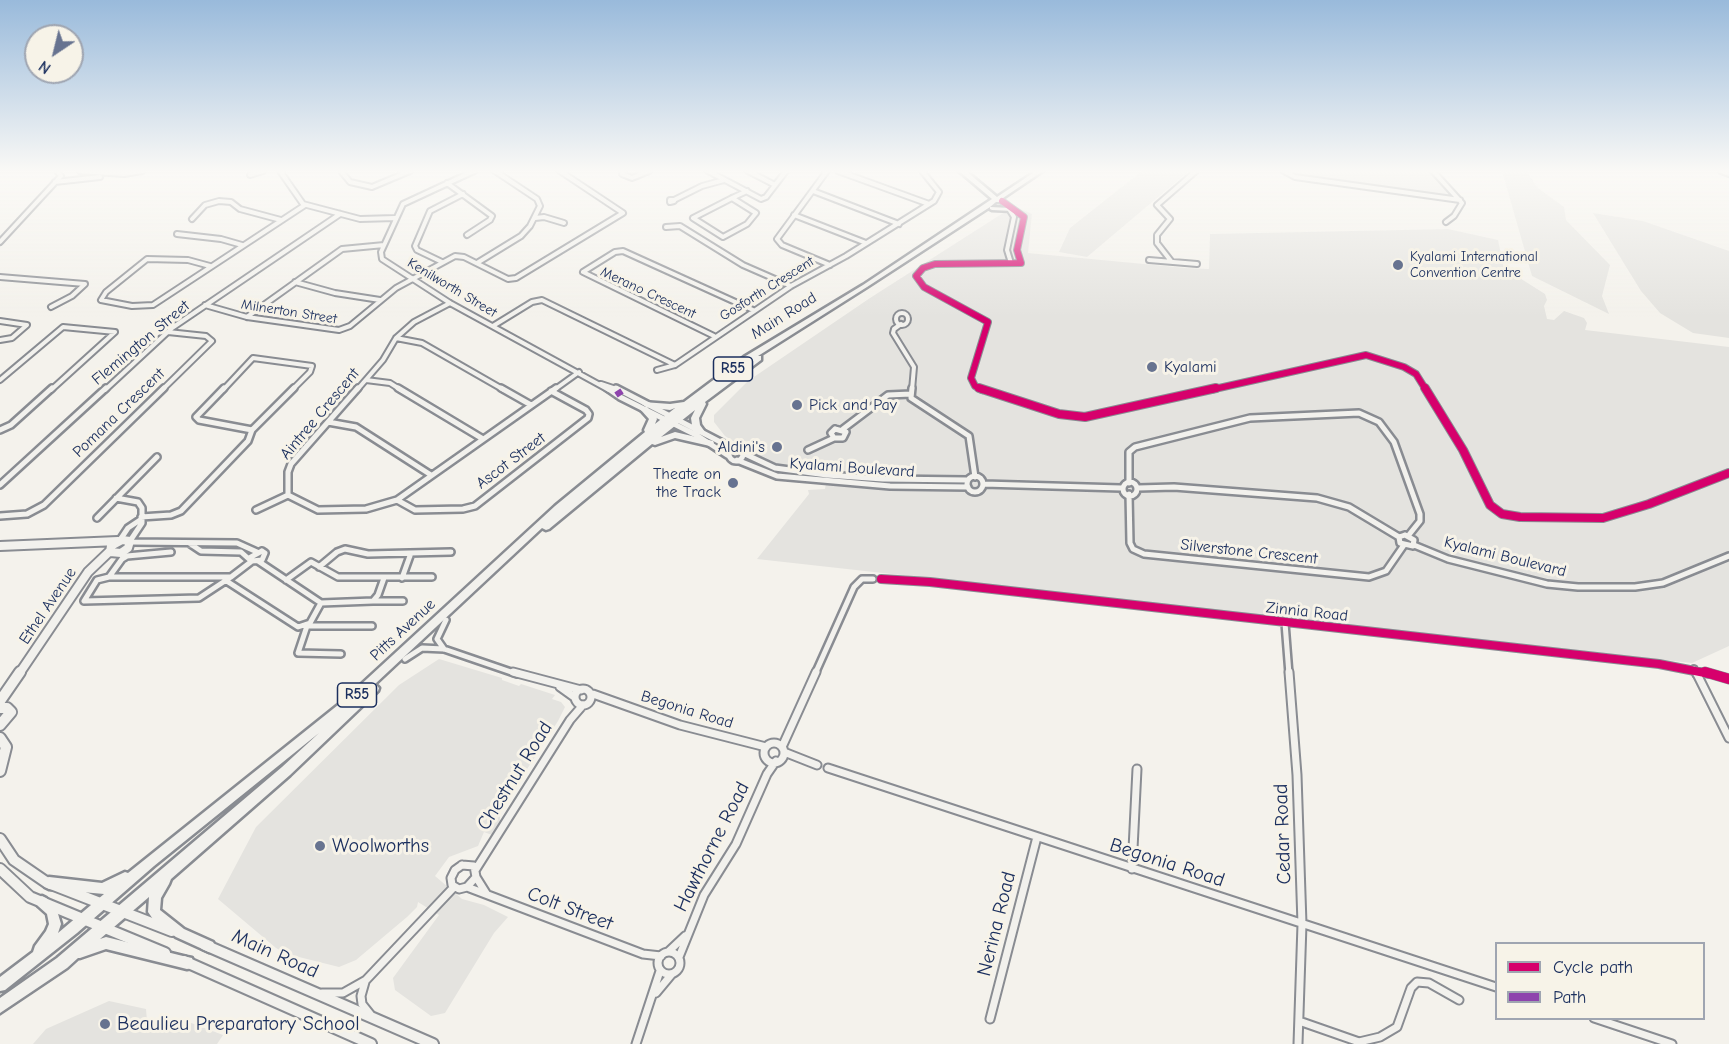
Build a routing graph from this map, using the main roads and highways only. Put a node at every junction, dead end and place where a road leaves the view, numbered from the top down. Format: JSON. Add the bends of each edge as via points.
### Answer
{"nodes":[{"id":1,"x":964,"y":220,"type":"edge"},
{"id":2,"x":972,"y":220,"type":"edge"},
{"id":3,"x":896,"y":265,"type":"junction"},
{"id":4,"x":834,"y":306,"type":"junction"},
{"id":5,"x":712,"y":394,"type":"junction"},
{"id":6,"x":690,"y":401,"type":"junction"},
{"id":7,"x":671,"y":420,"type":"junction"},
{"id":8,"x":701,"y":432,"type":"road end"},
{"id":9,"x":710,"y":443,"type":"road end"},
{"id":10,"x":636,"y":447,"type":"junction"},
{"id":11,"x":150,"y":862,"type":"junction"},
{"id":12,"x":179,"y":864,"type":"junction"},
{"id":13,"x":49,"y":883,"type":"road end"},
{"id":14,"x":42,"y":902,"type":"road end"},
{"id":15,"x":209,"y":946,"type":"road end"},
{"id":16,"x":62,"y":963,"type":"junction"},
{"id":17,"x":187,"y":963,"type":"road end"},
{"id":18,"x":21,"y":969,"type":"junction"},
{"id":19,"x":0,"y":985,"type":"edge"},
{"id":20,"x":0,"y":1006,"type":"edge"}],
"edges":[{"from":1,"to":3,"type":"main road","number":"R55"},
{"from":2,"to":3,"type":"main road","number":"R55"},
{"from":3,"to":4,"type":"main road","name":"Main Road","number":"R55"},
{"from":4,"to":5,"type":"main road","name":"Main Road","number":"R55"},
{"from":4,"to":6,"type":"main road","name":"Main Road","number":"R55","via":[[747,359]]},
{"from":5,"to":7,"type":"main road","name":"Main Road","number":"R55"},
{"from":5,"to":8,"type":"main road","via":[[695,414]]},
{"from":6,"to":7,"type":"main road","name":"Main Road","number":"R55"},
{"from":6,"to":10,"type":"main road","via":[[670,408],[640,404],[653,422]]},
{"from":7,"to":10,"type":"main road","name":"Pitts Avenue","number":"R55"},
{"from":9,"to":10,"type":"main road","via":[[675,435]]},
{"from":10,"to":11,"type":"main road","name":"Pitts Avenue","number":"R55","via":[[558,508],[355,697]]},
{"from":10,"to":12,"type":"main road","name":"Pitts Avenue","number":"R55","via":[[523,547],[286,771]]},
{"from":11,"to":13,"type":"main road","via":[[102,889]]},
{"from":11,"to":18,"type":"main road","name":"Pitts Avenue","number":"R55"},
{"from":12,"to":15,"type":"main road","via":[[157,891],[154,912],[180,933]]},
{"from":12,"to":16,"type":"main road","name":"Pitts Avenue","number":"R55"},
{"from":14,"to":18,"type":"main road","via":[[53,913],[54,929]]},
{"from":16,"to":17,"type":"main road","via":[[86,948],[106,943]]},
{"from":16,"to":20,"type":"main road","number":"R55"},
{"from":18,"to":19,"type":"main road","number":"R55"}]}
